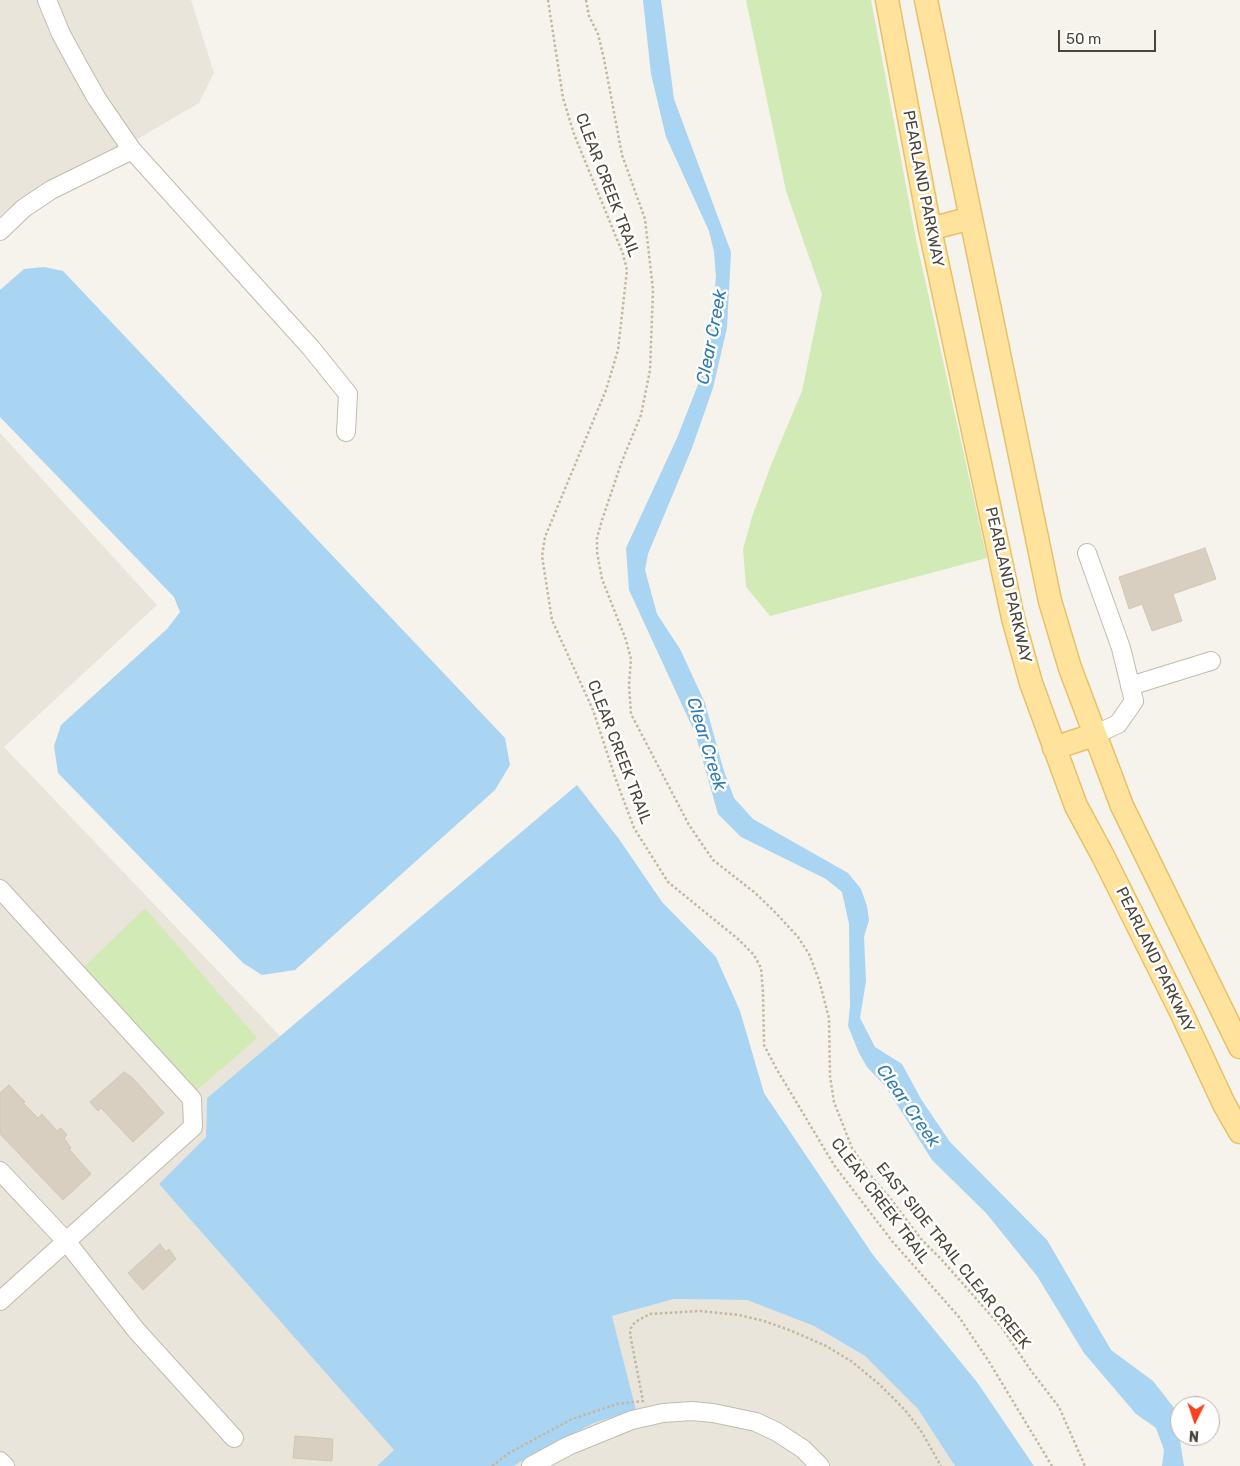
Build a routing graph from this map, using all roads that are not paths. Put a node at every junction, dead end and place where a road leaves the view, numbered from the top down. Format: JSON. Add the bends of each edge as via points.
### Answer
{"nodes":[{"id":1,"x":47,"y":0,"type":"edge"},
{"id":2,"x":887,"y":0,"type":"edge"},
{"id":3,"x":926,"y":0,"type":"edge"},
{"id":4,"x":132,"y":150,"type":"junction"},
{"id":5,"x":971,"y":218,"type":"junction"},
{"id":6,"x":930,"y":229,"type":"junction"},
{"id":7,"x":0,"y":232,"type":"edge"},
{"id":8,"x":346,"y":432,"type":"dead end"},
{"id":9,"x":1087,"y":553,"type":"dead end"},
{"id":10,"x":1211,"y":661,"type":"dead end"},
{"id":11,"x":1130,"y":686,"type":"junction"},
{"id":12,"x":1094,"y":735,"type":"junction"},
{"id":13,"x":1054,"y":748,"type":"junction"},
{"id":14,"x":0,"y":889,"type":"edge"},
{"id":15,"x":1240,"y":1046,"type":"edge"},
{"id":16,"x":1240,"y":1132,"type":"edge"},
{"id":17,"x":0,"y":1171,"type":"edge"},
{"id":18,"x":66,"y":1241,"type":"junction"},
{"id":19,"x":0,"y":1301,"type":"edge"},
{"id":20,"x":234,"y":1438,"type":"dead end"},
{"id":21,"x":0,"y":1461,"type":"edge"},
{"id":22,"x":5,"y":1466,"type":"edge"},
{"id":23,"x":531,"y":1466,"type":"edge"},
{"id":24,"x":820,"y":1466,"type":"edge"}],
"edges":[{"from":1,"to":4,"type":"street","via":[[79,67]]},
{"from":2,"to":6,"type":"main road","name":"PEARLAND PARKWAY"},
{"from":3,"to":5,"type":"main road"},
{"from":4,"to":7,"type":"street","via":[[51,190],[24,208]]},
{"from":4,"to":8,"type":"street","via":[[311,348],[348,394]]},
{"from":5,"to":6,"type":"main road"},
{"from":5,"to":12,"type":"main road","via":[[1050,601]]},
{"from":6,"to":13,"type":"main road","name":"PEARLAND PARKWAY","via":[[1013,618]]},
{"from":9,"to":11,"type":"street","via":[[1121,648]]},
{"from":10,"to":11,"type":"street"},
{"from":11,"to":12,"type":"street","via":[[1134,701],[1118,724]]},
{"from":12,"to":13,"type":"main road"},
{"from":12,"to":15,"type":"main road","via":[[1122,806]]},
{"from":13,"to":16,"type":"main road","name":"PEARLAND PARKWAY","via":[[1076,806]]},
{"from":14,"to":18,"type":"street","via":[[192,1099],[193,1127]]},
{"from":17,"to":18,"type":"street"},
{"from":18,"to":19,"type":"street"},
{"from":18,"to":20,"type":"street","via":[[136,1330]]},
{"from":21,"to":22,"type":"street"},
{"from":23,"to":24,"type":"street","via":[[568,1446],[632,1420],[692,1411],[756,1422],[803,1449]]}]}
